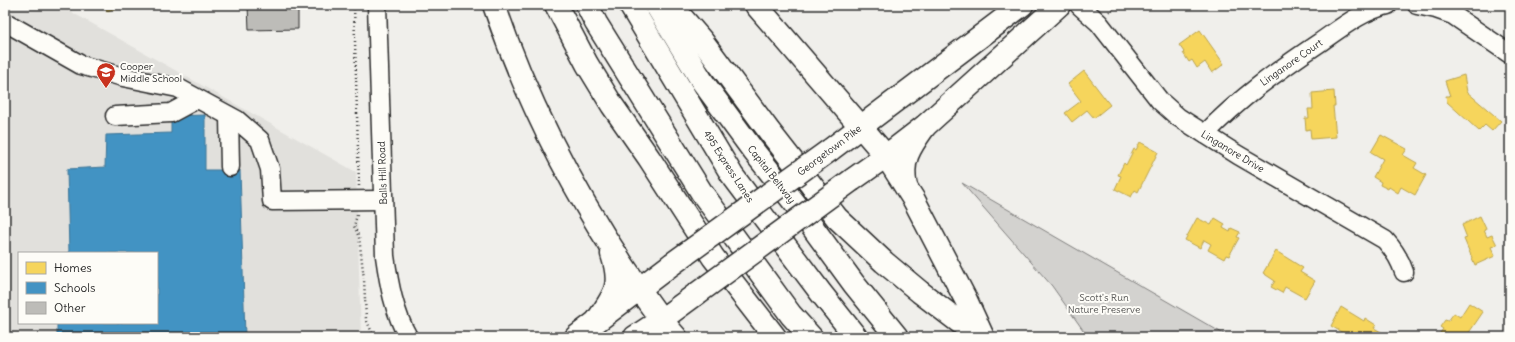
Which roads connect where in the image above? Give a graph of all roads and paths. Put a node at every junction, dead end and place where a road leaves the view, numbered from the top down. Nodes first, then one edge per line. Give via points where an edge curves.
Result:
1 (354, 5) edge
2 (376, 5) edge
3 (494, 5) edge
4 (556, 5) edge
5 (587, 5) edge
6 (630, 5) edge
7 (656, 5) edge
8 (671, 5) edge
9 (756, 5) edge
10 (1022, 5) edge
11 (1059, 5) edge
12 (1079, 5) edge
13 (1388, 5) edge
14 (1417, 5) edge
15 (7, 27) edge
16 (1510, 54) edge
17 (197, 99) junction
18 (116, 116) dead end
19 (229, 116) junction
20 (925, 126) junction
21 (861, 127) junction
22 (1205, 134) junction
23 (886, 156) junction
24 (230, 167) dead end
25 (907, 189) junction
26 (358, 200) junction
27 (383, 200) junction
28 (608, 243) junction
29 (1404, 272) dead end
30 (639, 289) junction
31 (598, 319) junction
32 (661, 320) junction
33 (374, 337) edge
34 (408, 337) edge
35 (576, 337) edge
36 (635, 337) edge
37 (676, 337) edge
38 (775, 337) edge
39 (811, 337) edge
40 (856, 337) edge
41 (897, 337) edge
42 (979, 337) edge
43 (983, 337) edge

1 - 26 path
2 - 27 street, Balls Hill Road
3 - 28 main road via 503,32 542,120 573,184
4 - 38 main road via 612,105 713,257
5 - 39 main road via 702,193 791,315
6 - 40 main road, 495 Express Lanes via 732,175
7 - 41 main road, Capital Beltway via 702,81 854,284
8 - 42 main road via 703,42 837,218 884,262
9 - 21 main road
10 - 21 main road, Georgetown Pike
11 - 20 main road
12 - 22 street, Linganore Drive via 1099,23 1160,101 1178,117
13 - 22 street, Linganore Court via 1362,14 1283,67 1226,112
14 - 16 street via 1452,15
15 - 17 street via 81,65 122,77 178,88
17 - 18 street via 171,113
17 - 19 street
19 - 24 street
19 - 26 street via 260,140 270,169 272,201
20 - 23 main road
20 - 25 main road via 905,161
21 - 23 main road
21 - 30 main road, Georgetown Pike, bridge
22 - 29 street, Linganore Drive via 1385,240 1394,250
23 - 25 main road
23 - 32 main road, bridge
25 - 43 main road
26 - 27 street
26 - 33 path via 354,226 359,237 366,319
27 - 34 street, Balls Hill Road via 385,256 390,286
28 - 30 main road
28 - 31 main road via 617,271 617,287
30 - 31 main road, Georgetown Pike
30 - 32 main road
31 - 35 main road, Georgetown Pike
32 - 36 main road
32 - 37 main road

